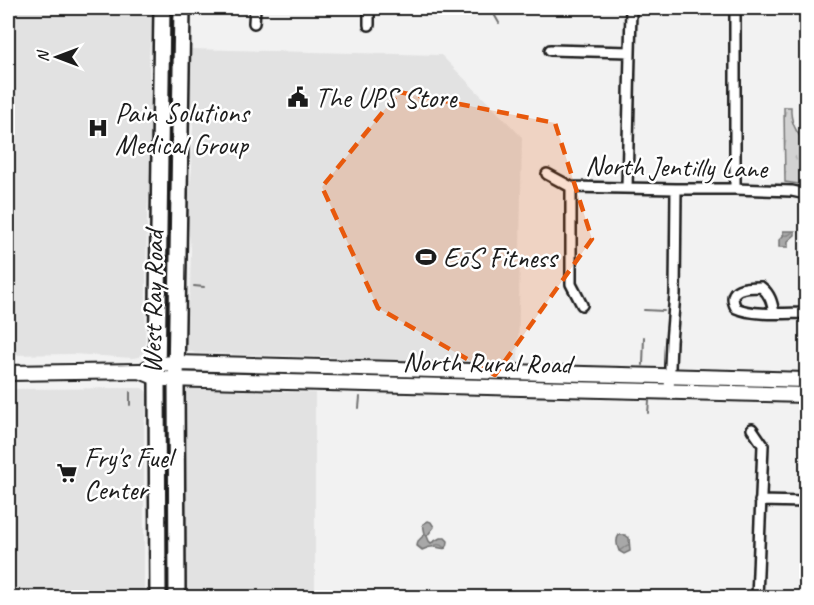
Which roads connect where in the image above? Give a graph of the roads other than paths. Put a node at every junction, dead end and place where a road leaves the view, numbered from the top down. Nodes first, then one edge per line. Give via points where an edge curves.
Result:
1 (162, 8) edge
2 (182, 8) edge
3 (255, 8) edge
4 (369, 8) edge
5 (631, 8) edge
6 (735, 8) edge
7 (255, 23) dead end
8 (369, 25) dead end
9 (550, 50) dead end
10 (630, 52) junction
11 (162, 110) junction
12 (181, 111) junction
13 (547, 174) dead end
14 (571, 187) junction
15 (627, 188) junction
16 (676, 189) junction
17 (735, 189) junction
18 (807, 194) edge
19 (582, 305) dead end
20 (774, 312) dead end
21 (807, 313) edge
22 (167, 371) junction
23 (8, 373) edge
24 (670, 376) junction
25 (807, 380) edge
26 (669, 392) junction
27 (807, 395) edge
28 (752, 429) dead end
29 (760, 501) junction
30 (807, 502) edge
31 (158, 597) edge
32 (177, 597) edge
33 (757, 597) edge

1 - 11 main road, West Ray Road
2 - 12 main road, West Ray Road
3 - 7 street
4 - 8 street
5 - 10 street
6 - 17 street
9 - 10 street
10 - 15 street
11 - 12 main road
11 - 22 main road, West Ray Road
12 - 22 main road, West Ray Road
13 - 14 street, North Jentilly Lane
14 - 15 street, North Jentilly Lane
14 - 19 street via 571,284
15 - 16 street, North Jentilly Lane
16 - 17 street, North Jentilly Lane
16 - 24 street
17 - 18 street, North Jentilly Lane
20 - 21 street
22 - 23 main road
22 - 24 main road, North Rural Road
22 - 26 main road, North Rural Road
22 - 31 main road, West Ray Road
22 - 32 main road, West Ray Road
24 - 25 main road, North Rural Road
24 - 26 street
26 - 27 main road, North Rural Road
28 - 29 street via 763,445
29 - 30 street
29 - 33 street

